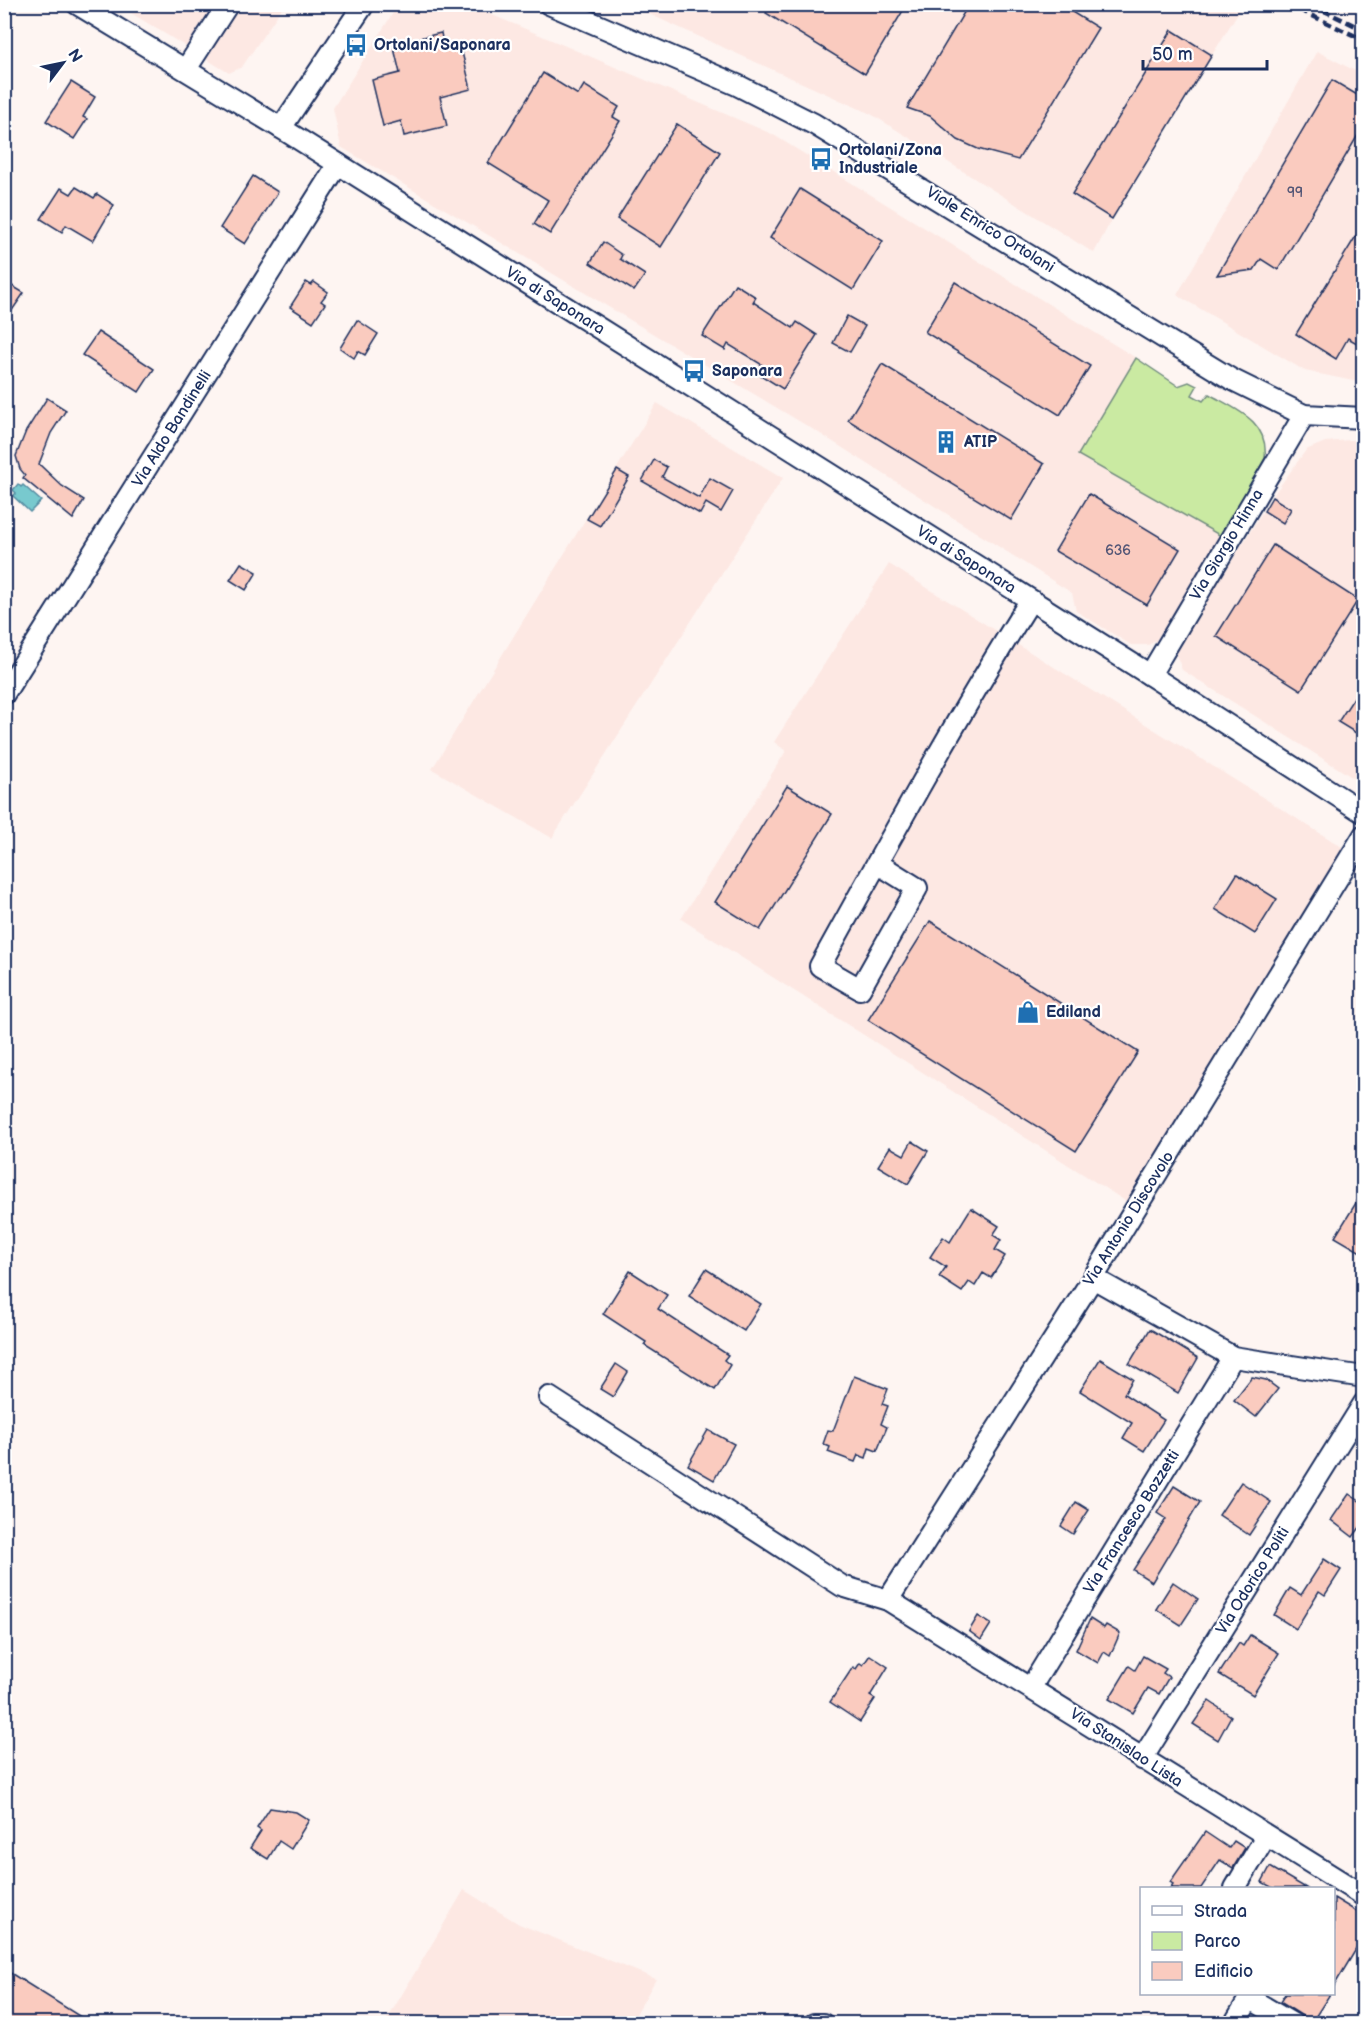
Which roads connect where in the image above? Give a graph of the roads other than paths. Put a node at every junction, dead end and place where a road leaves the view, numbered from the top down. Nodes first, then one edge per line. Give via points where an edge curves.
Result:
1 (77, 4) edge
2 (228, 4) edge
3 (364, 4) edge
4 (549, 4) edge
5 (186, 69) junction
6 (281, 128) junction
7 (338, 164) junction
8 (1304, 415) junction
9 (1364, 418) edge
10 (1030, 601) junction
11 (1150, 675) junction
12 (4, 694) edge
13 (1364, 813) edge
14 (1364, 835) edge
15 (877, 863) junction
16 (1092, 1278) junction
17 (1233, 1358) junction
18 (1364, 1377) edge
19 (549, 1397) dead end
20 (1364, 1402) edge
21 (888, 1600) junction
22 (1031, 1687) junction
23 (1142, 1759) junction
24 (1266, 1836) junction
25 (1321, 1881) edge
26 (1236, 1887) edge
27 (1364, 1896) edge
28 (1251, 1996) edge
29 (814, 2024) edge
30 (823, 2024) edge
31 (1234, 2024) edge
32 (1293, 2024) edge

1 - 5 street, Via di Saponara
2 - 5 street
3 - 6 street
4 - 8 street, Viale Enrico Ortolani via 737,85 814,124 1232,379
5 - 6 street, Via di Saponara
6 - 7 street, Via di Saponara
7 - 10 street, Via di Saponara
7 - 12 street, Via Aldo Bandinelli
8 - 9 street, Viale Enrico Ortolani
8 - 11 street, Via Giorgio Hinna
10 - 11 street, Via di Saponara
10 - 15 street, Via di Saponara
11 - 13 street, Via di Saponara
14 - 16 street, Via Antonio Discovolo
15 - 15 street, Via di Saponara via 820,966 860,989 917,888
16 - 17 street
16 - 21 street, Via Antonio Discovolo
17 - 18 street
17 - 22 street, Via Francesco Bozzetti
19 - 21 street, Via Stanislao Lista via 842,1586
20 - 23 street, Via Odorico Politi
21 - 22 street, Via Stanislao Lista
22 - 23 street, Via Stanislao Lista
23 - 24 street, Via Stanislao Lista
24 - 25 street, Via Stanislao Lista
24 - 26 street
25 - 27 street, Via Stanislao Lista
28 - 31 street
28 - 32 street
29 - 30 street

